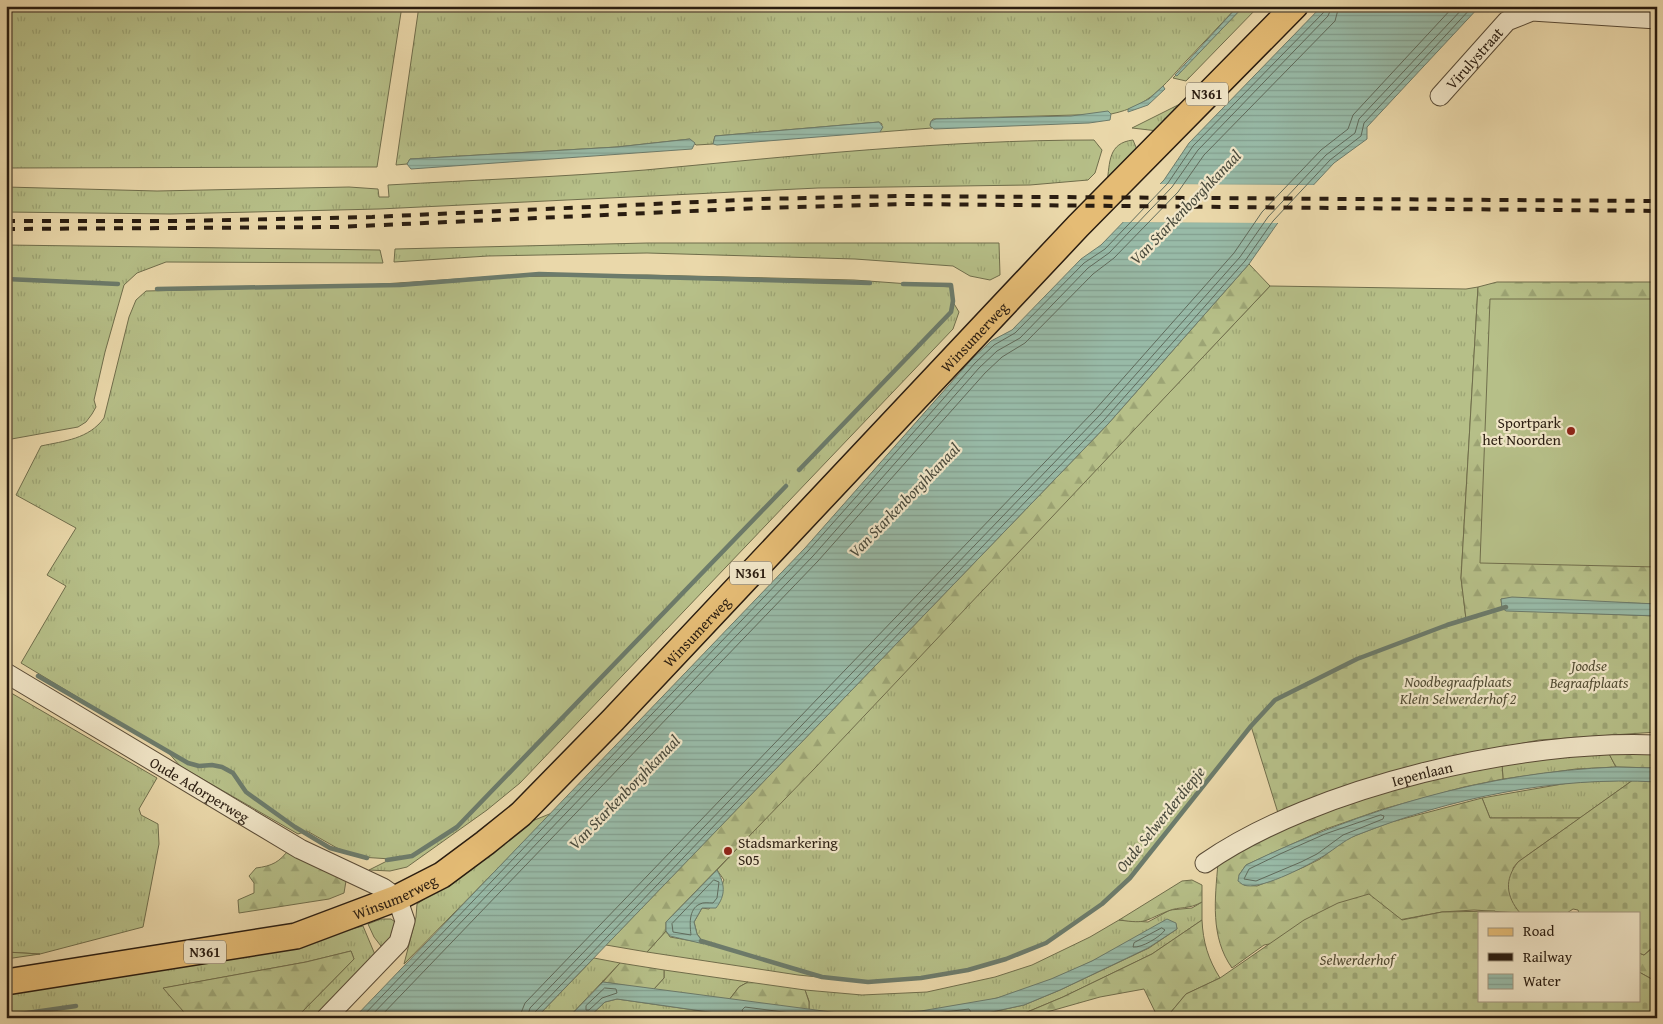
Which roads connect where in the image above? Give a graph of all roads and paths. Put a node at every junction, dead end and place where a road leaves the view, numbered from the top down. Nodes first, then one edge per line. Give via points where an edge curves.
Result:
1 (1295, 6) edge
2 (1657, 18) edge
3 (1440, 96) dead end
4 (6, 674) edge
5 (1657, 745) edge
6 (1206, 863) dead end
7 (397, 898) junction
8 (6, 982) edge
9 (326, 1018) edge

1 - 7 main road, Winsumerweg / N361 via 1078,226 521,814 442,875
2 - 3 street, Virulystraat via 1532,12 1506,21
4 - 7 street, Oude Adorperweg via 300,849 383,888
5 - 6 street, Iepenlaan via 1539,750 1407,778 1295,815 1233,844
7 - 8 main road, Winsumerweg / N361 via 296,936
7 - 9 street via 405,920 399,942

